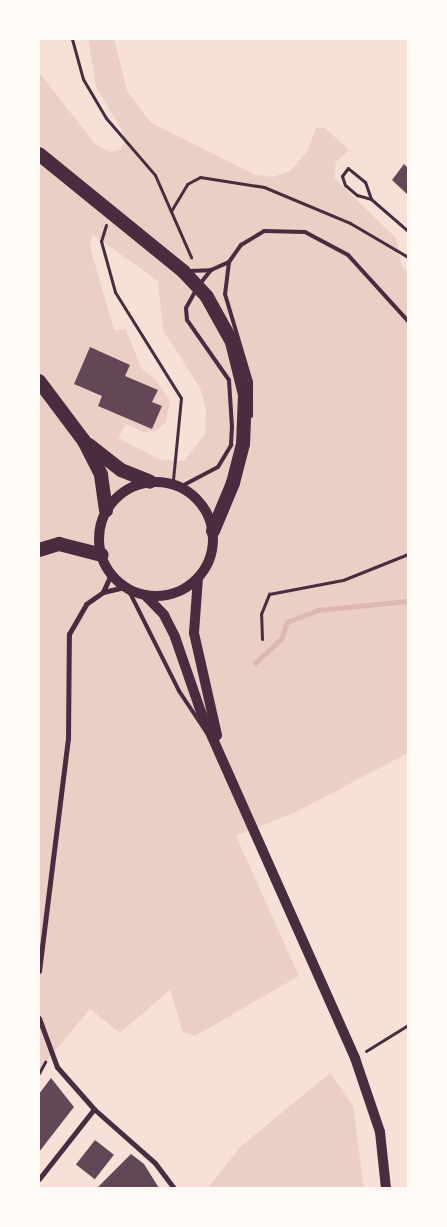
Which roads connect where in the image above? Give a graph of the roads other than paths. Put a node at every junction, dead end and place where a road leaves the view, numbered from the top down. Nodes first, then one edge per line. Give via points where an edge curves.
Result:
1 (39, 154) edge
2 (229, 262) junction
3 (211, 270) junction
4 (190, 271) junction
5 (198, 286) junction
6 (408, 321) edge
7 (39, 381) edge
8 (84, 441) junction
9 (243, 444) junction
10 (150, 482) junction
11 (176, 486) junction
12 (106, 512) junction
13 (213, 531) junction
14 (39, 550) edge
15 (102, 555) junction
16 (111, 574) junction
17 (198, 578) junction
18 (126, 588) junction
19 (102, 592) junction
20 (145, 595) junction
21 (218, 746) junction
22 (39, 971) edge
23 (39, 1018) edge
24 (94, 1109) junction
25 (39, 1179) edge
26 (174, 1188) edge
27 (386, 1188) edge

1 - 4 highway via 110,213
2 - 3 lane
2 - 6 lane via 241,245 264,231 305,232 348,255
2 - 9 lane via 227,301 252,382 250,418
3 - 4 lane
3 - 5 lane
4 - 5 highway
5 - 9 highway via 222,320 238,361 245,395
5 - 11 lane via 186,308 187,320 229,380 231,445 218,467
7 - 8 highway
8 - 10 highway via 121,470
8 - 12 highway via 101,475
9 - 13 highway via 233,483
10 - 11 main road
10 - 12 main road via 124,492
11 - 13 main road via 200,502
12 - 15 main road via 100,533
13 - 17 main road via 211,556
14 - 15 highway via 64,544
15 - 16 main road
16 - 18 main road
16 - 19 street
17 - 20 main road via 174,594
17 - 21 main road via 194,633
18 - 19 street
18 - 20 main road
18 - 21 lane via 197,723
19 - 22 street via 78,612 69,634 68,739
20 - 21 main road via 164,615 175,637 201,712
21 - 27 main road via 355,1058 380,1132
23 - 24 street via 57,1067
24 - 25 street
24 - 26 street via 155,1163

